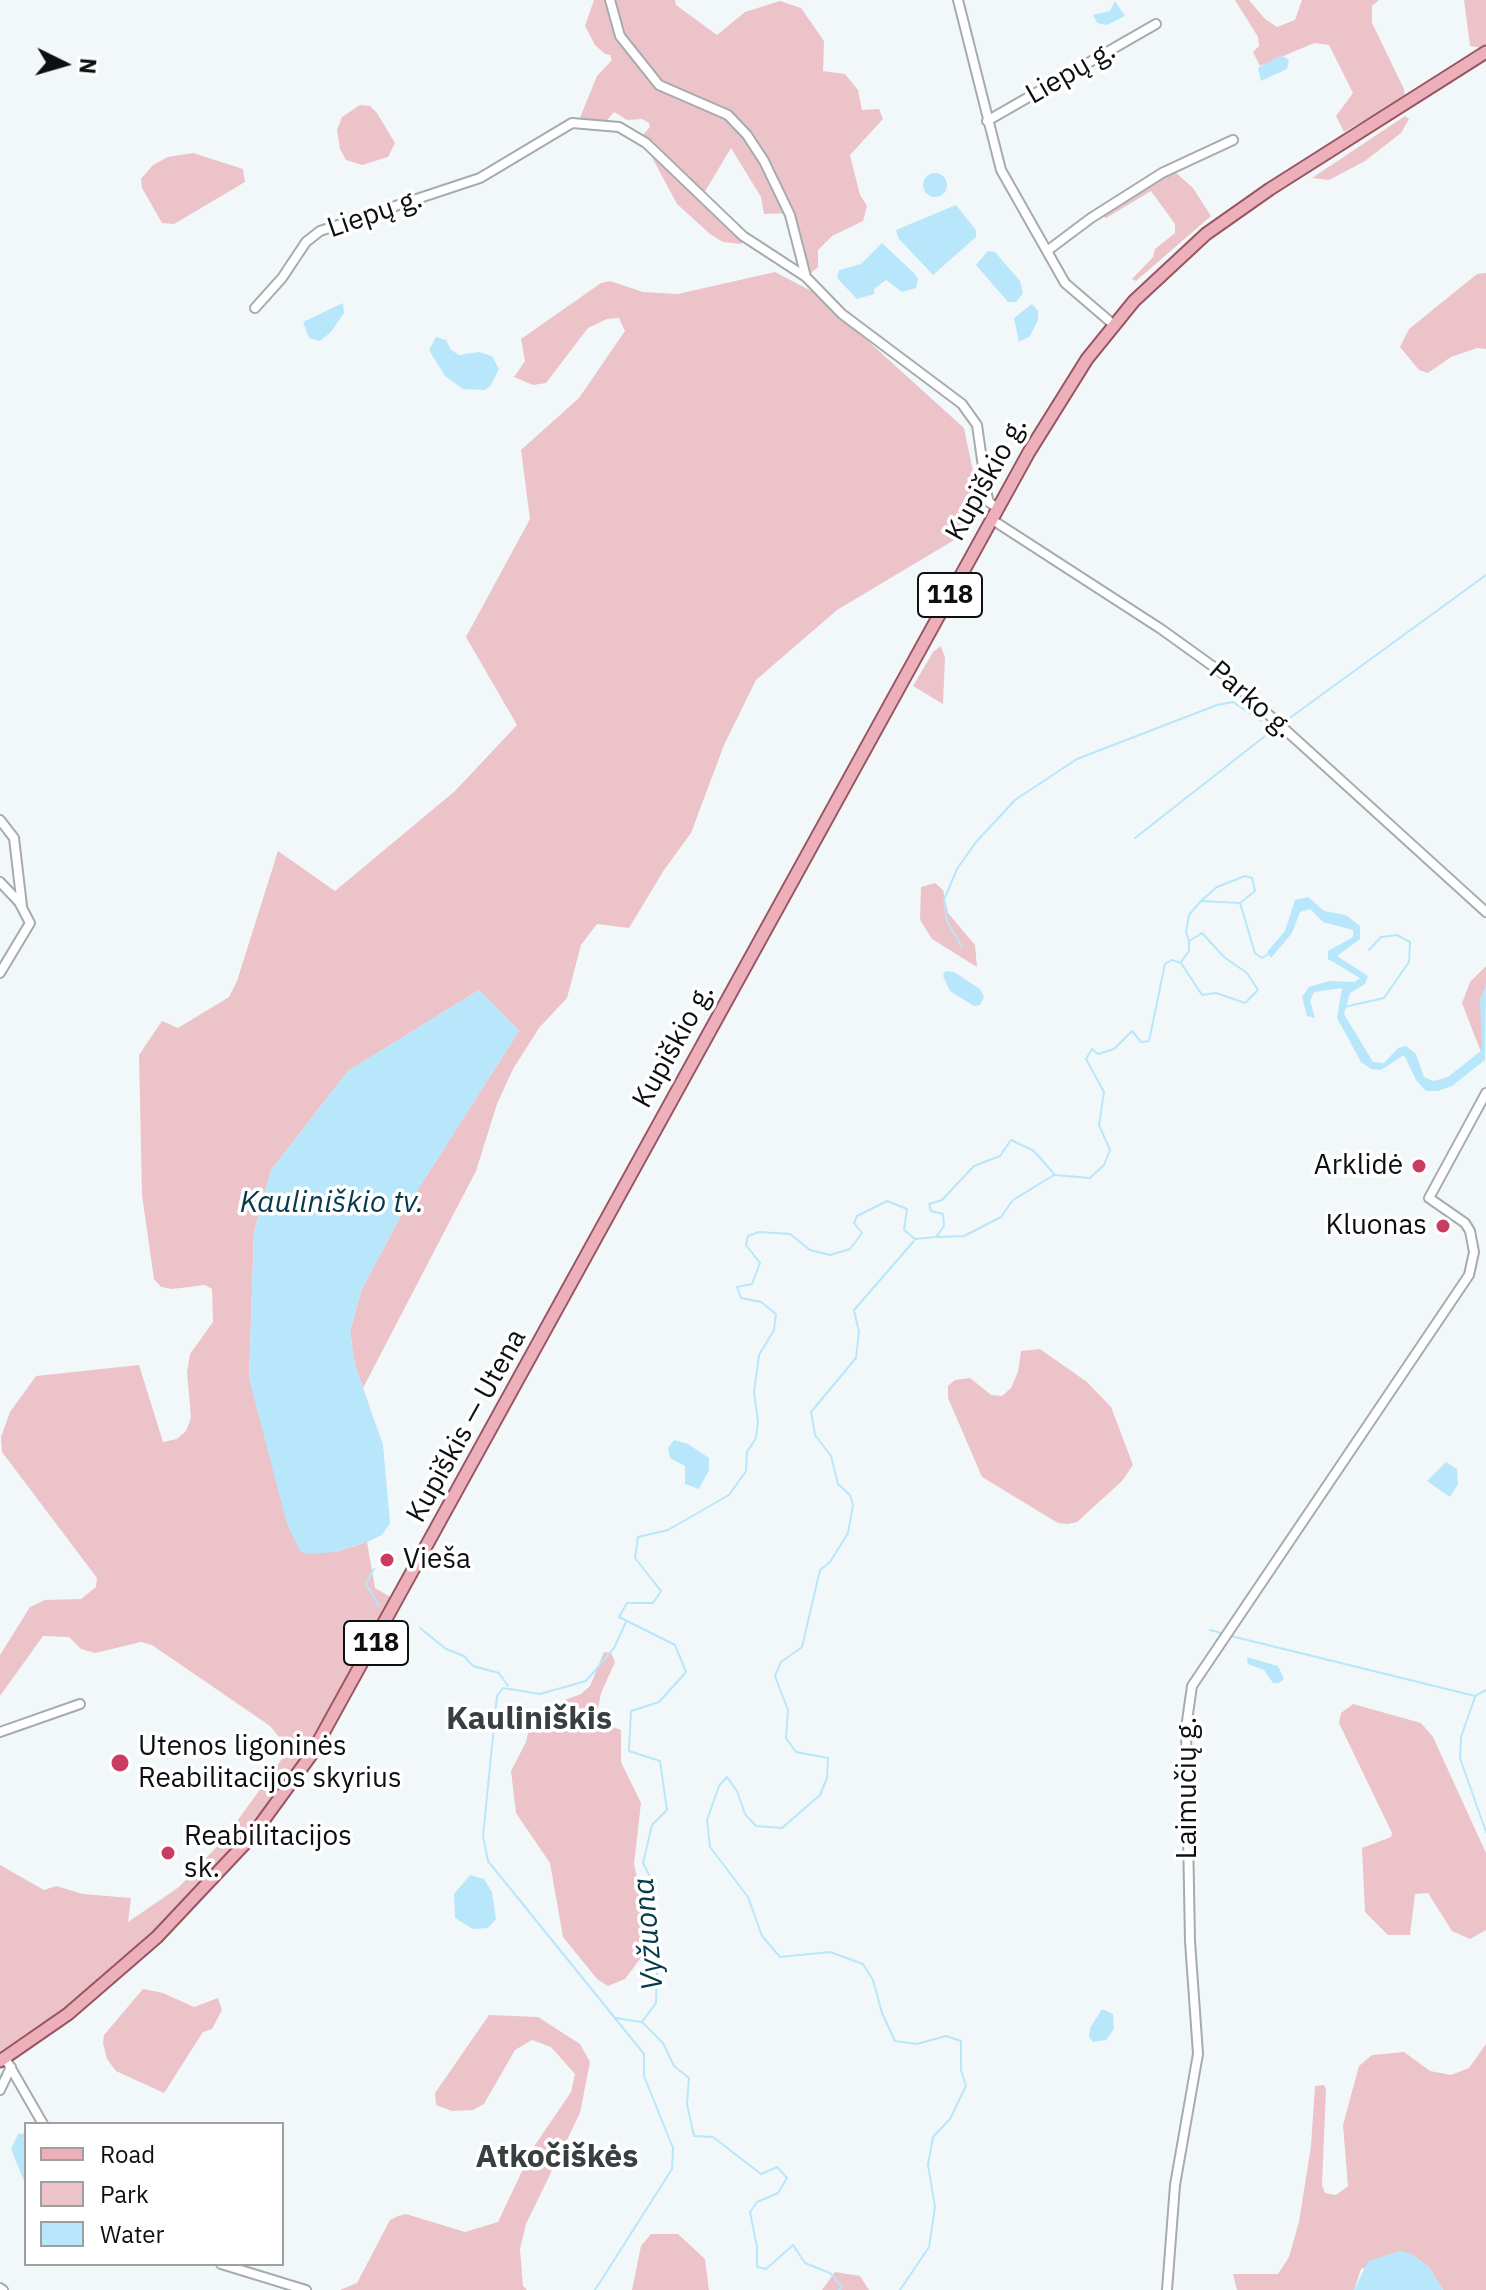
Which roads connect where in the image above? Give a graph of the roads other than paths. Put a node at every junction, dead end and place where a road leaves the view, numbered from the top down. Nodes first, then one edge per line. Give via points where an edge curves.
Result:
1 (610, 0) edge
2 (958, 0) edge
3 (1156, 24) dead end
4 (1486, 52) edge
5 (987, 121) junction
6 (1233, 140) dead end
7 (1047, 251) junction
8 (806, 277) junction
9 (255, 308) dead end
10 (1114, 325) junction
11 (994, 514) junction
12 (0, 820) edge
13 (0, 882) edge
14 (22, 907) junction
15 (1486, 912) edge
16 (0, 973) edge
17 (1486, 1093) edge
18 (574, 1280) joint
19 (80, 1704) dead end
20 (0, 1732) edge
21 (5, 2062) edge
22 (0, 2090) edge
23 (42, 2122) edge
24 (228, 2266) edge
25 (306, 2290) edge
26 (1167, 2290) edge

1 - 8 street via 620,36 659,85 728,115 747,135 790,215
2 - 5 street
3 - 5 street, Liepų g.
4 - 10 main road, Kupiškio g. / 118 via 1231,215 1174,262
5 - 7 street via 1001,170
6 - 7 street via 1162,173
7 - 10 street via 1065,283
8 - 9 street, Liepų g. via 743,236 646,143 619,127 572,123 480,178 320,231
8 - 11 street, Liepų g. via 842,314 972,416
10 - 11 main road, Kupiškio g. / 118 via 1070,383
11 - 15 street, Parko g. via 1225,675
11 - 18 main road, Kupiškio g. / 118
12 - 14 street via 14,838
13 - 14 street
14 - 16 street via 30,923
17 - 26 street, Laimučių g. via 1429,1198 1470,1231 1474,1252 1469,1275 1200,1671 1187,1704 1198,2054 1175,2185
18 - 21 main road, Kupiškis — Utena / 118 via 358,1675 281,1799 219,1875 157,1937
19 - 20 street
21 - 22 street
21 - 23 street
24 - 25 street

